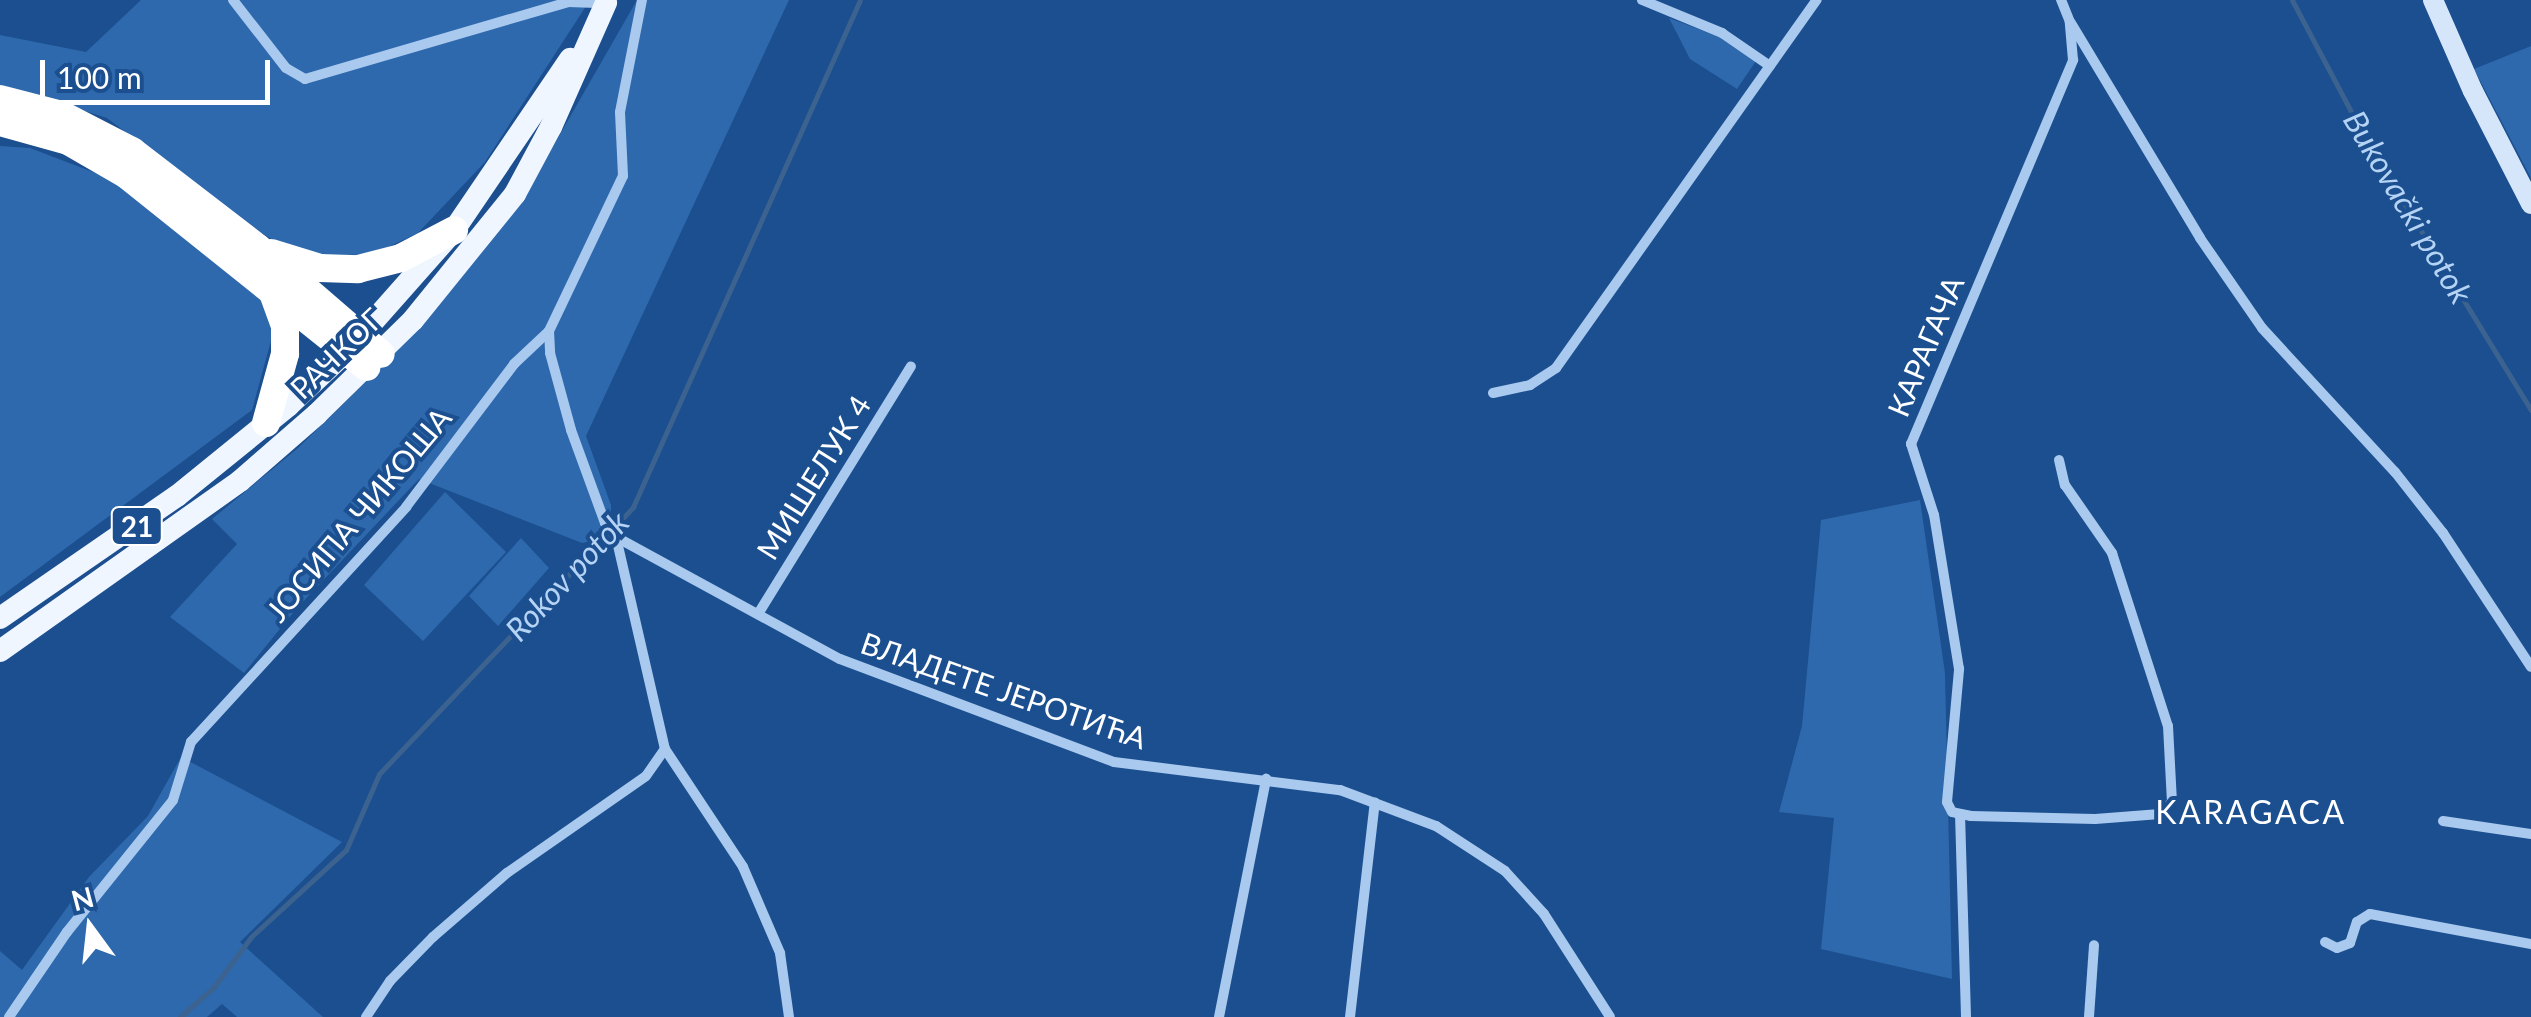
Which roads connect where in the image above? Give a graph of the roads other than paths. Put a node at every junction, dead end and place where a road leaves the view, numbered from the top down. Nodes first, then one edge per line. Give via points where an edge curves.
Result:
1 (233, 0) edge
2 (642, 0) edge
3 (1642, 0) edge
4 (1817, 0) edge
5 (2061, 0) edge
6 (2433, 0) edge
7 (607, 2) edge
8 (2070, 22) junction
9 (1770, 66) junction
10 (0, 99) edge
11 (0, 122) edge
12 (2531, 204) edge
13 (454, 230) junction
14 (258, 248) junction
15 (272, 290) junction
16 (549, 331) junction
17 (364, 352) junction
18 (912, 366) dead end
19 (1493, 393) dead end
20 (266, 423) junction
21 (2059, 460) dead end
22 (616, 537) junction
23 (758, 614) junction
24 (0, 618) edge
25 (0, 652) edge
26 (2531, 667) edge
27 (665, 749) junction
28 (1266, 778) junction
29 (1375, 802) junction
30 (1960, 814) junction
31 (2443, 821) dead end
32 (2531, 834) edge
33 (2325, 942) dead end
34 (2531, 944) edge
35 (2094, 945) dead end
36 (10, 1017) edge
37 (366, 1017) edge
38 (789, 1017) edge
39 (1218, 1017) edge
40 (1350, 1017) edge
41 (1610, 1017) edge
42 (1966, 1017) edge
43 (2089, 1017) edge

1 - 7 street via 286,68 304,79 568,2
2 - 16 street, ЈОСИПА ЧИКОША via 620,112 623,176
3 - 9 street via 1722,33
4 - 9 street
5 - 8 street
6 - 12 street
7 - 13 main road, РАЧКОГ / 21
7 - 17 main road, РАЧКОГ / 21 via 516,194 436,294
8 - 26 street via 2262,328 2407,487
8 - 30 street, КАРАГАЧА via 2073,60 1911,444 1948,584 1959,669 1947,802
9 - 19 street via 1556,368 1530,384
10 - 14 highway via 62,115 116,141
11 - 15 highway via 53,136 113,166
13 - 14 highway via 401,258 358,269 320,268
13 - 17 main road, РАЧКОГ / 21
14 - 17 highway
15 - 17 highway
15 - 20 highway via 286,342
16 - 22 street via 571,430
16 - 36 street, ЈОСИПА ЧИКОША via 514,364 406,508 191,742 173,800 67,932
17 - 20 main road, РАЧКОГ / 21
17 - 25 main road, РАЧКОГ / 21 via 240,480
18 - 23 street, МИШЕЛУК 4
20 - 24 main road, РАЧКОГ / 21 via 138,526
21 - 30 street via 2065,484 2112,553 2168,726 2172,802 2160,814 2095,819
22 - 23 street, ВЛАДЕТЕ ЈЕРОТИЋА
22 - 27 street
23 - 28 street, ВЛАДЕТЕ ЈЕРОТИЋА via 840,659 1114,762
27 - 37 street via 646,776 507,873 433,938
27 - 38 street via 743,867 780,953
28 - 29 street, ВЛАДЕТЕ ЈЕРОТИЋА
28 - 39 street
29 - 40 street
29 - 41 street, ВЛАДЕТЕ ЈЕРОТИЋА via 1467,843 1505,870 1544,914
30 - 42 street, КАРАГАЧА
31 - 32 street
33 - 34 street via 2337,948 2350,944 2357,922 2370,914
35 - 43 street

